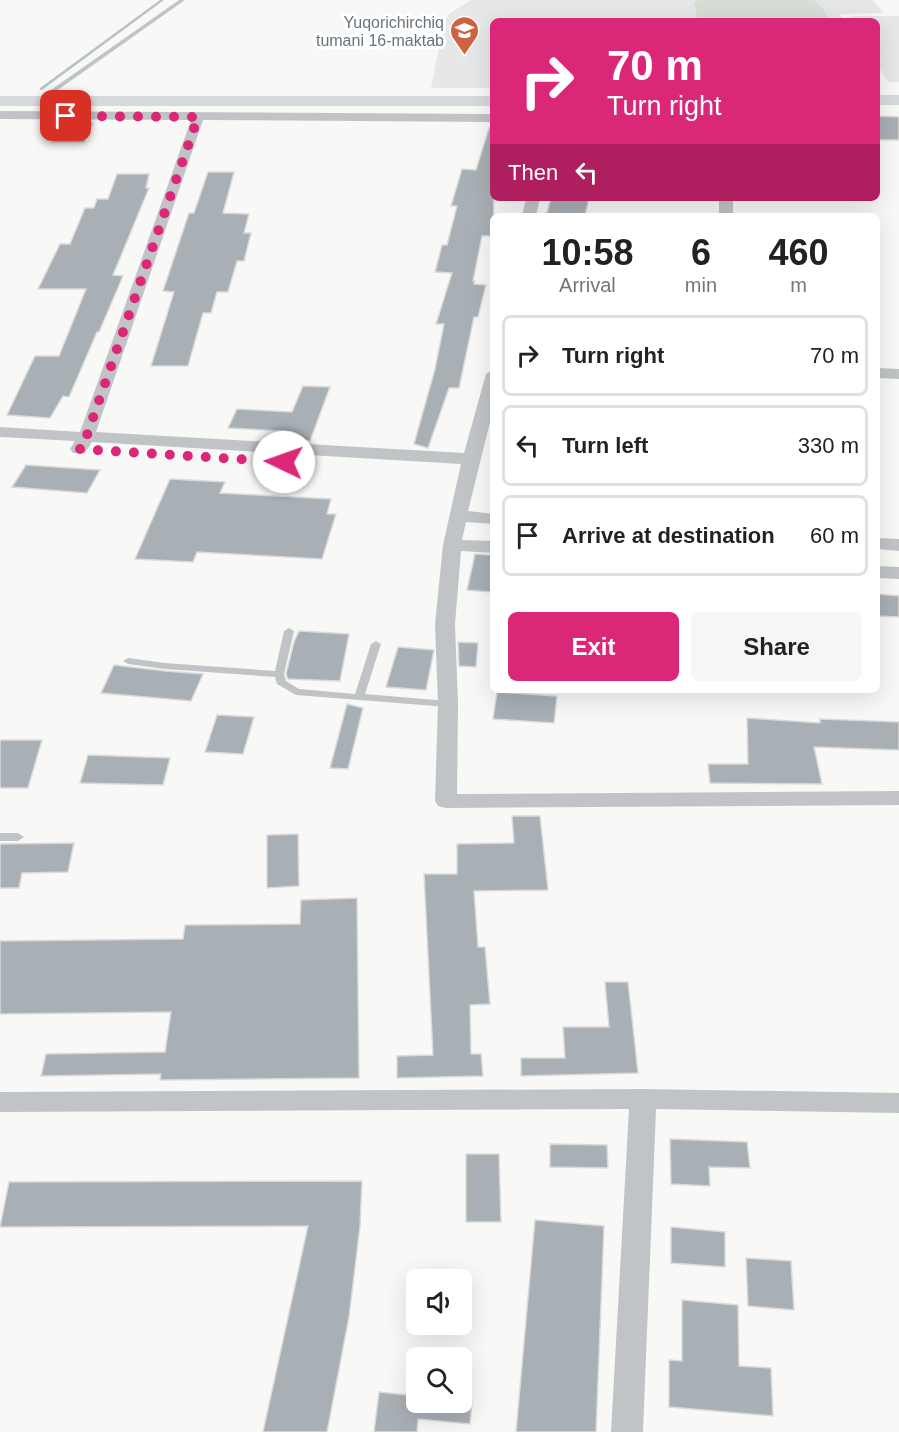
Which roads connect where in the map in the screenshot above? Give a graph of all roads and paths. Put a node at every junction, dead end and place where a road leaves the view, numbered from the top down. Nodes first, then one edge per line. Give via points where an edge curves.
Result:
1 (183, 0) edge
2 (43, 98) junction
3 (880, 98) edge
4 (899, 98) edge
5 (0, 99) edge
6 (490, 99) edge
7 (490, 99) edge
8 (0, 115) edge
9 (198, 117) junction
10 (490, 118) edge
11 (880, 373) edge
12 (899, 374) edge
13 (490, 389) edge
14 (0, 432) edge
15 (83, 443) junction
16 (0, 444) edge
17 (469, 466) junction
18 (458, 516) junction
19 (490, 519) edge
20 (880, 544) edge
21 (452, 545) junction
22 (899, 545) edge
23 (490, 548) edge
24 (880, 572) edge
25 (899, 573) edge
26 (289, 631) dead end
27 (376, 644) dead end
28 (128, 661) dead end
29 (279, 674) junction
30 (359, 697) junction
31 (448, 704) junction
32 (899, 798) edge
33 (0, 837) edge
34 (18, 837) dead end
35 (643, 1099) junction
36 (0, 1102) edge
37 (899, 1103) edge
38 (627, 1432) edge

1 - 2 lane
2 - 5 main road
2 - 6 main road
3 - 4 main road
5 - 7 main road
8 - 9 street
9 - 10 street
9 - 15 street
11 - 12 street
13 - 17 street
14 - 15 street
15 - 16 street
15 - 17 street
17 - 18 street
18 - 19 street
18 - 21 street
20 - 22 street
21 - 23 street
21 - 31 street via 445,624
24 - 25 street
26 - 29 lane
27 - 30 lane
28 - 29 lane
29 - 30 lane via 281,682 296,692
30 - 31 lane
31 - 32 street via 446,801
33 - 34 lane
35 - 36 street
35 - 37 street
35 - 38 street

